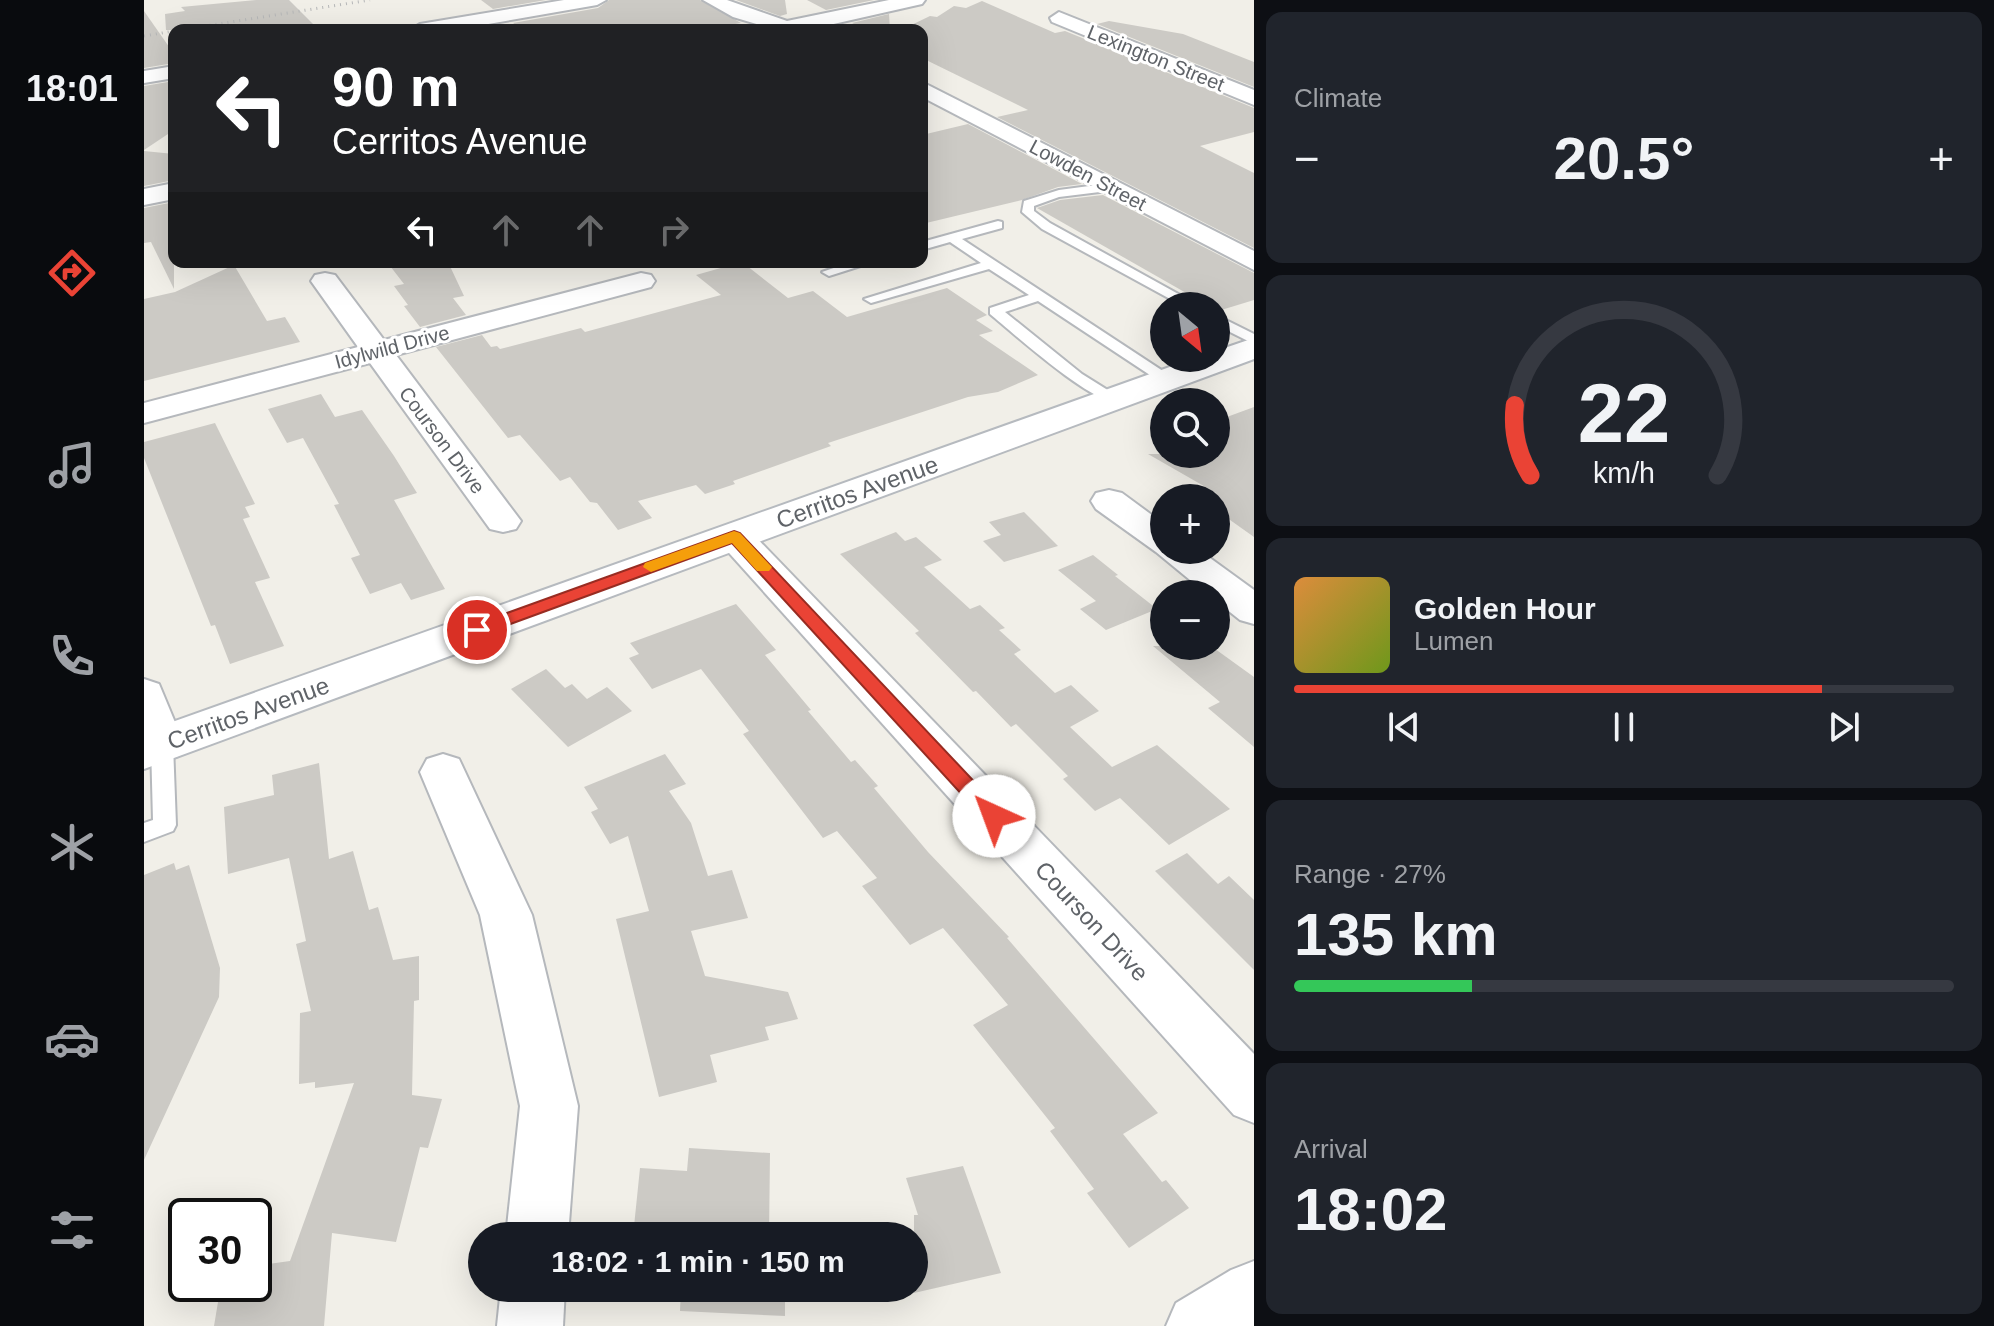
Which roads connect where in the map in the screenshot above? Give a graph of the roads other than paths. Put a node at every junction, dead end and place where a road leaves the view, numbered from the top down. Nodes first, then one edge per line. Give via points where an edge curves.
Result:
1 (597, 0) edge
2 (712, 0) edge
3 (915, 0) edge
4 (1059, 18) dead end
5 (455, 24) edge
6 (778, 24) edge
7 (810, 24) edge
8 (168, 73) edge
9 (144, 77) edge
10 (1254, 98) edge
11 (933, 103) edge
12 (1112, 187) junction
13 (168, 192) edge
14 (144, 197) edge
15 (998, 225) dead end
16 (952, 238) junction
17 (928, 244) edge
18 (1254, 262) edge
19 (991, 264) junction
20 (844, 268) edge
21 (631, 272) edge
22 (829, 272) dead end
23 (325, 281) dead end
24 (1167, 292) edge
25 (1040, 296) junction
26 (871, 299) dead end
27 (1230, 329) edge
28 (1254, 346) edge
29 (376, 351) junction
30 (1167, 380) junction
31 (1114, 399) junction
32 (144, 413) edge
33 (1109, 501) dead end
34 (503, 521) dead end
35 (1150, 532) edge
36 (734, 536) junction
37 (1193, 564) edge
38 (1254, 610) edge
39 (144, 695) edge
40 (153, 748) edge
41 (443, 772) dead end
42 (144, 833) edge
43 (1254, 1095) edge
44 (538, 1222) edge
45 (1254, 1293) edge
46 (532, 1302) edge
47 (530, 1326) edge
48 (1199, 1326) edge

1 - 5 street
2 - 6 street
3 - 7 street
4 - 10 street, Lexington Street
8 - 9 street
11 - 12 street, Lowden Street
12 - 18 street, Lowden Street
12 - 24 lane via 1039,199 1028,204 1028,212
13 - 14 street
15 - 16 lane
16 - 17 lane
16 - 19 lane
19 - 25 lane
19 - 26 lane
20 - 22 lane
21 - 29 street, Idylwild Drive
23 - 29 street, Courson Drive
25 - 30 lane
25 - 31 lane via 995,311 1077,377
27 - 28 lane
28 - 30 main road, Cerritos Avenue
29 - 32 street, Idylwild Drive
29 - 34 street, Courson Drive
30 - 31 main road, Cerritos Avenue
31 - 36 main road, Cerritos Avenue
33 - 35 street
36 - 40 main road, Cerritos Avenue
36 - 43 street, Courson Drive
37 - 38 street
39 - 40 street
40 - 42 lane via 165,825
41 - 44 street via 506,915 549,1106
45 - 48 street
46 - 47 street

